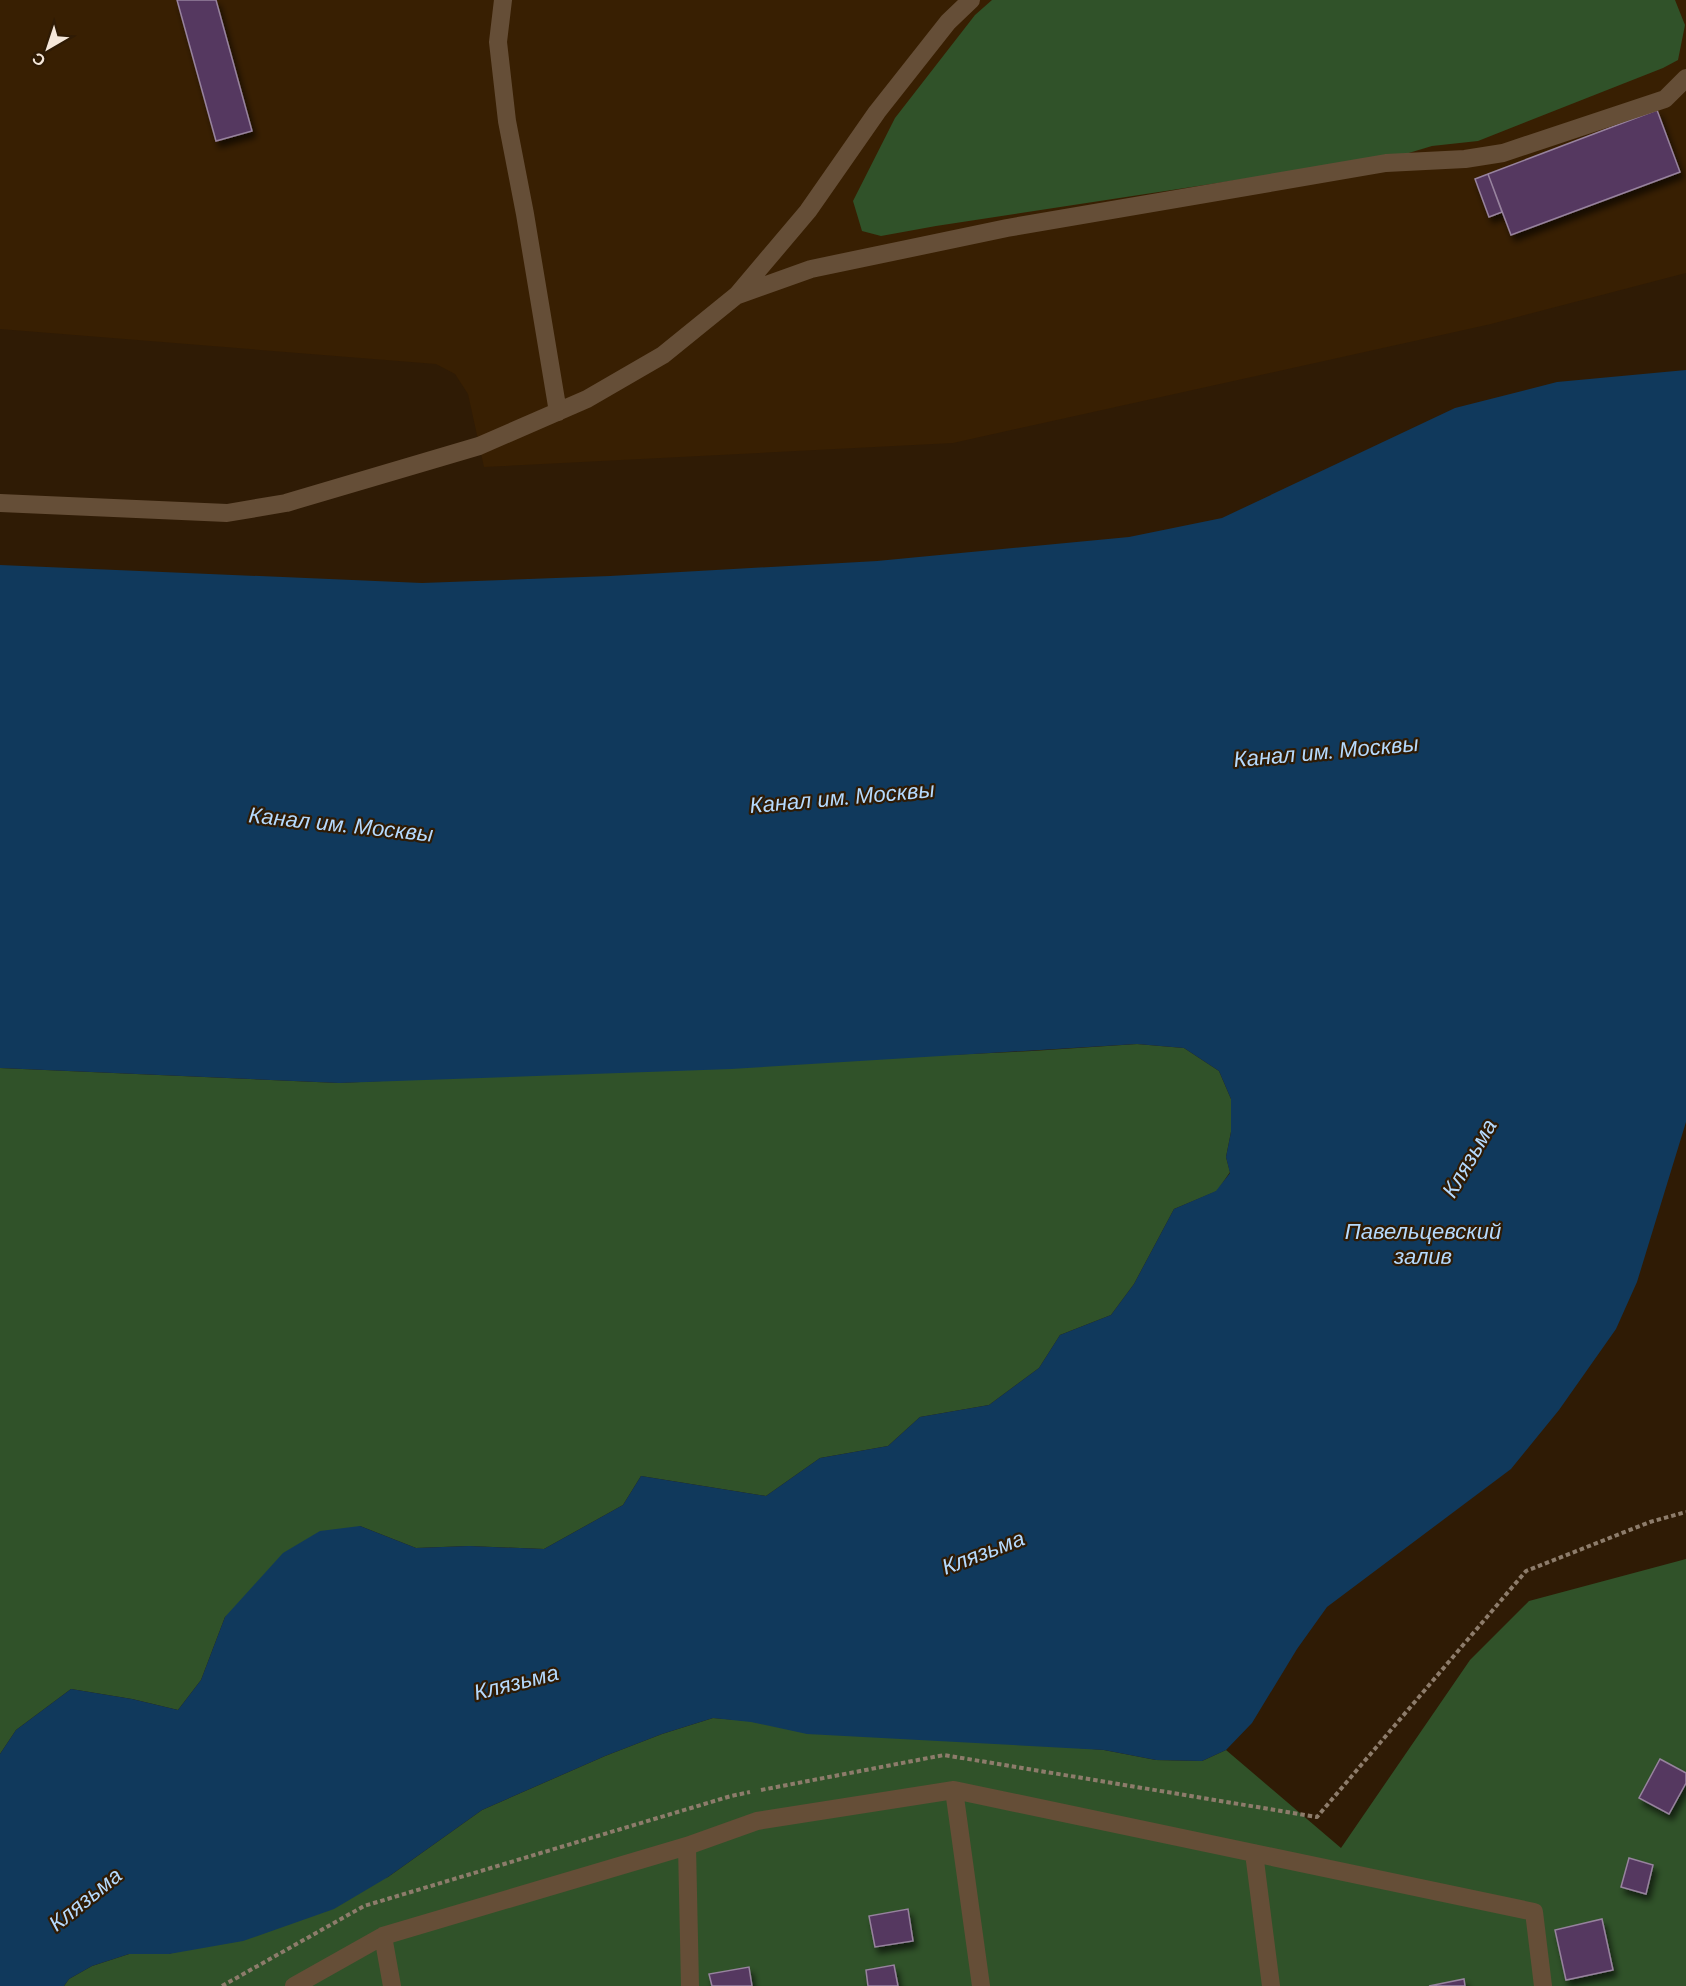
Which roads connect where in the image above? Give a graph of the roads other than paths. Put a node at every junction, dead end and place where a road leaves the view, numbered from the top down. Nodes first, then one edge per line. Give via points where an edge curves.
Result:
1 (503, 0) edge
2 (971, 0) edge
3 (1686, 78) edge
4 (737, 295) junction
5 (558, 412) junction
6 (0, 503) edge
7 (954, 1790) junction
8 (687, 1846) junction
9 (1254, 1853) junction
10 (382, 1936) junction
11 (294, 1986) edge
12 (392, 1986) edge
13 (690, 1986) edge
14 (981, 1986) edge
15 (1272, 1986) edge
16 (1543, 1986) edge

1 - 5 lane via 498,42 507,121
2 - 4 lane via 941,31 877,112 808,211
3 - 4 lane via 1665,99 1503,153 1386,164 1007,228 811,269
4 - 5 lane via 663,355
5 - 6 lane via 479,446 286,503 227,513
7 - 8 lane via 757,1821
7 - 9 lane
7 - 14 lane
8 - 10 lane
8 - 13 lane
9 - 15 lane
9 - 16 lane via 1534,1912
10 - 11 lane
10 - 12 lane

